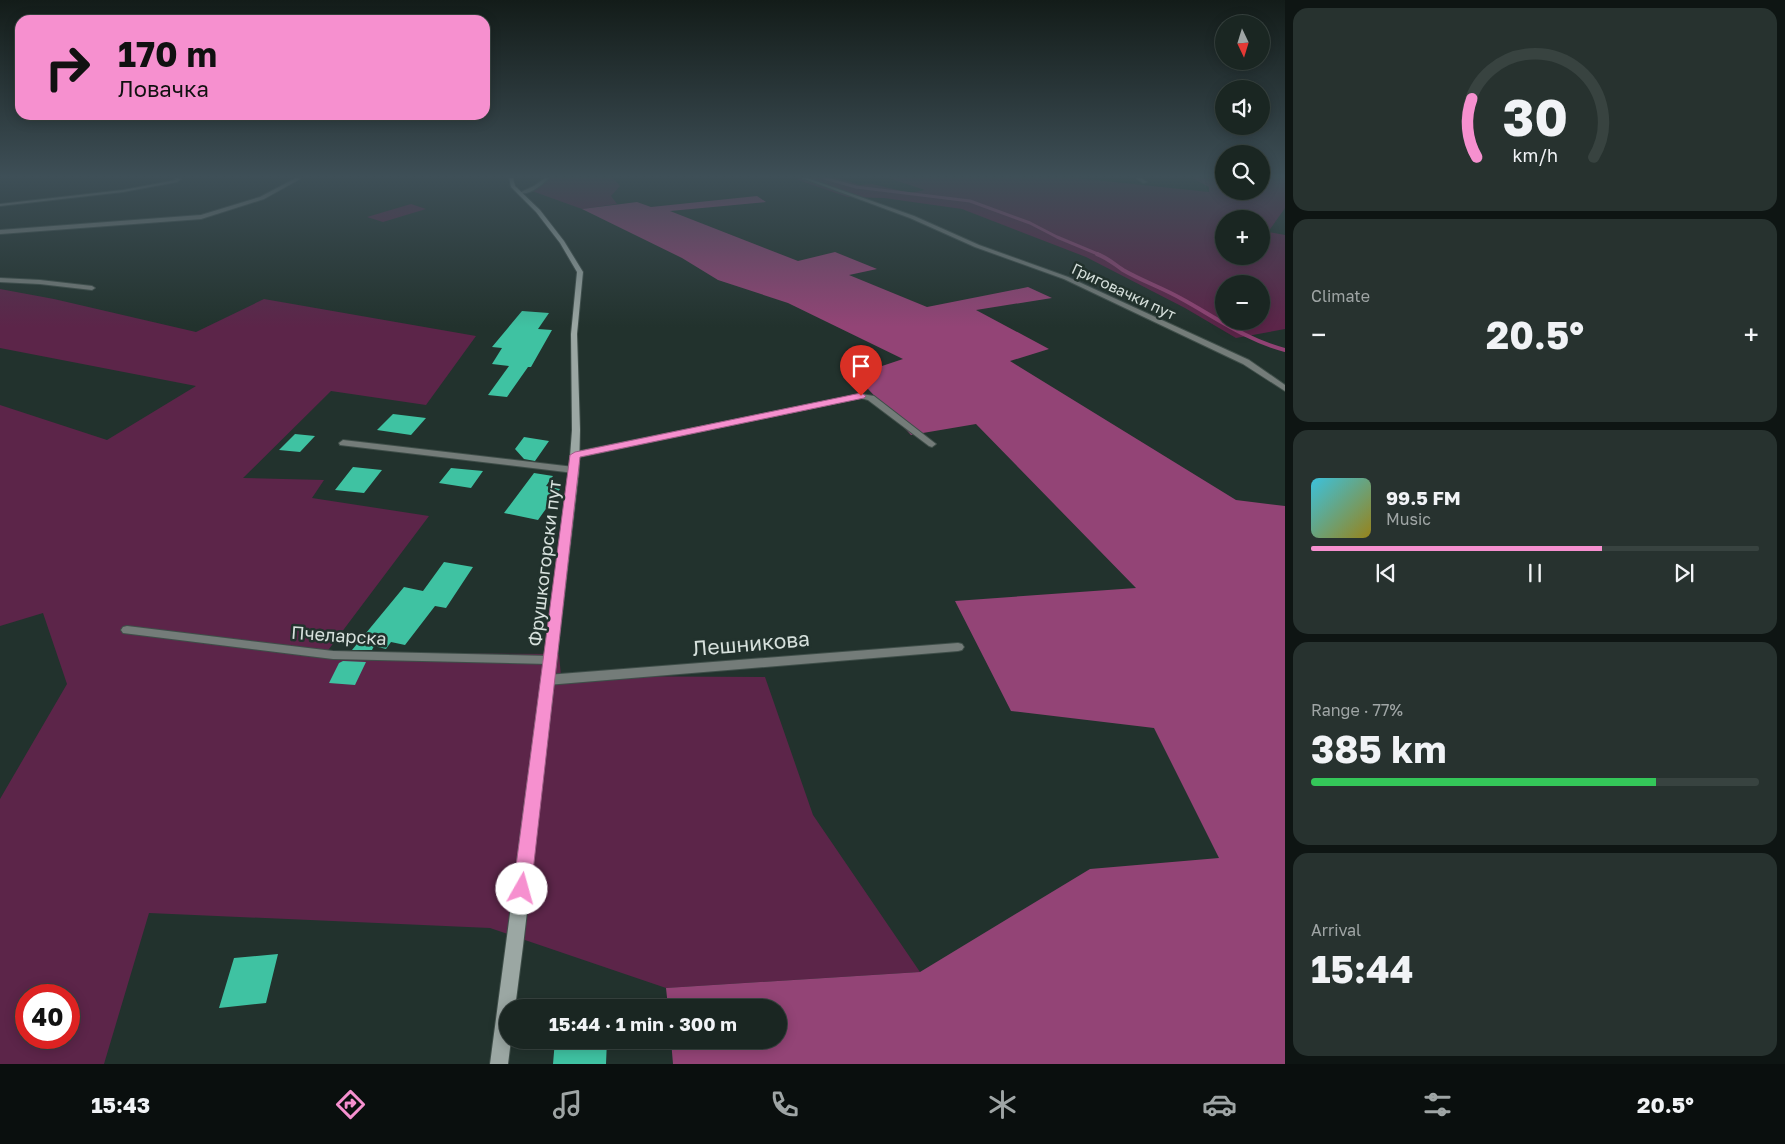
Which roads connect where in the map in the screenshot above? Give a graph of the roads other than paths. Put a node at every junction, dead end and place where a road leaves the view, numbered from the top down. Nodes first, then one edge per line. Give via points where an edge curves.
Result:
1 (55, 228) edge
2 (552, 228) edge
3 (936, 228) edge
4 (0, 232) edge
5 (0, 280) edge
6 (92, 288) dead end
7 (1285, 389) edge
8 (343, 442) dead end
9 (932, 444) dead end
10 (575, 455) junction
11 (574, 470) junction
12 (127, 630) dead end
13 (958, 647) dead end
14 (549, 660) junction
15 (547, 680) junction
16 (499, 1064) edge

1 - 4 street
2 - 10 street, Фрушкогорски пут via 580,272 573,343
3 - 7 street, Григовачки пут via 1066,278 1224,351
5 - 6 street
8 - 11 street
9 - 10 street via 871,398 861,396
10 - 11 street, Фрушкогорски пут
11 - 14 street, Фрушкогорски пут
12 - 14 street, Пчеларска via 333,655
13 - 15 street, Лешникова
14 - 15 street, Фрушкогорски пут
15 - 16 street, Фрушкогорски пут

